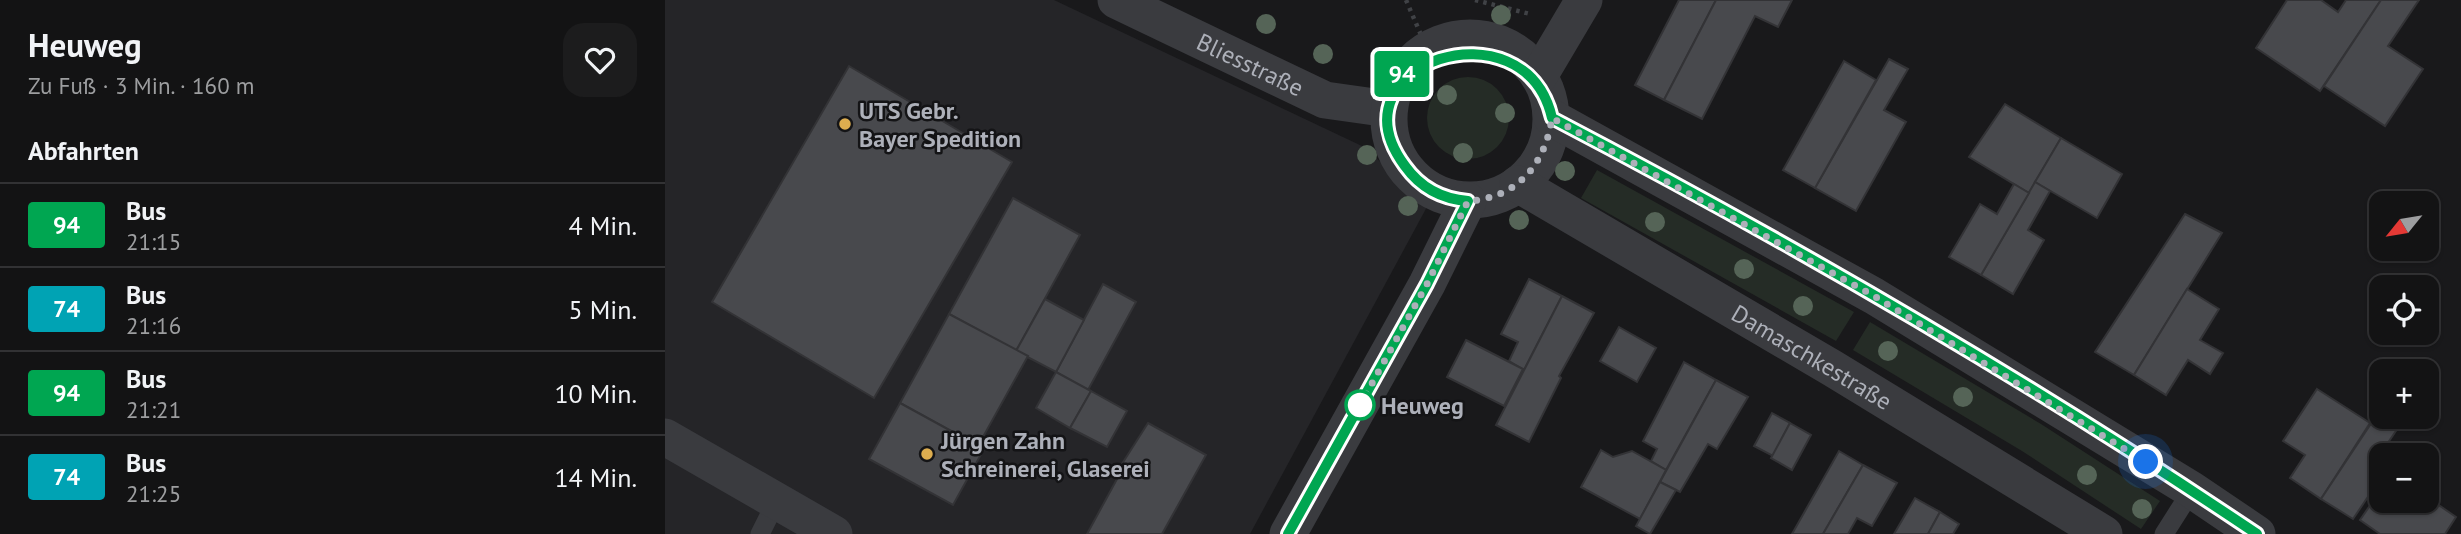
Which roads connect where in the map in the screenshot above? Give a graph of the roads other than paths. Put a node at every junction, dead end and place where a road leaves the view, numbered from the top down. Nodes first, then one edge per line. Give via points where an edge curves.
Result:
1 (1116, 0) edge
2 (1584, 0) edge
3 (1539, 76) junction
4 (1389, 109) junction
5 (1552, 118) junction
6 (1518, 184) junction
7 (1468, 201) junction
8 (665, 437) edge
9 (2192, 490) junction
10 (776, 502) junction
11 (760, 534) edge
12 (834, 534) edge
13 (1288, 534) edge
14 (2104, 534) edge
15 (2164, 534) edge
16 (2257, 534) edge

1 - 4 street, Bliesstraße via 1325,100
2 - 3 street
3 - 4 street via 1504,44 1457,38 1427,49 1403,72
3 - 5 street
4 - 7 street via 1389,134 1413,177 1451,199
5 - 6 street via 1548,143 1537,166
5 - 9 street via 1874,296
6 - 7 street via 1499,195
6 - 14 street, Damaschkestraße
7 - 13 street
8 - 10 street
9 - 15 lane
9 - 16 street
10 - 11 lane
10 - 12 street

